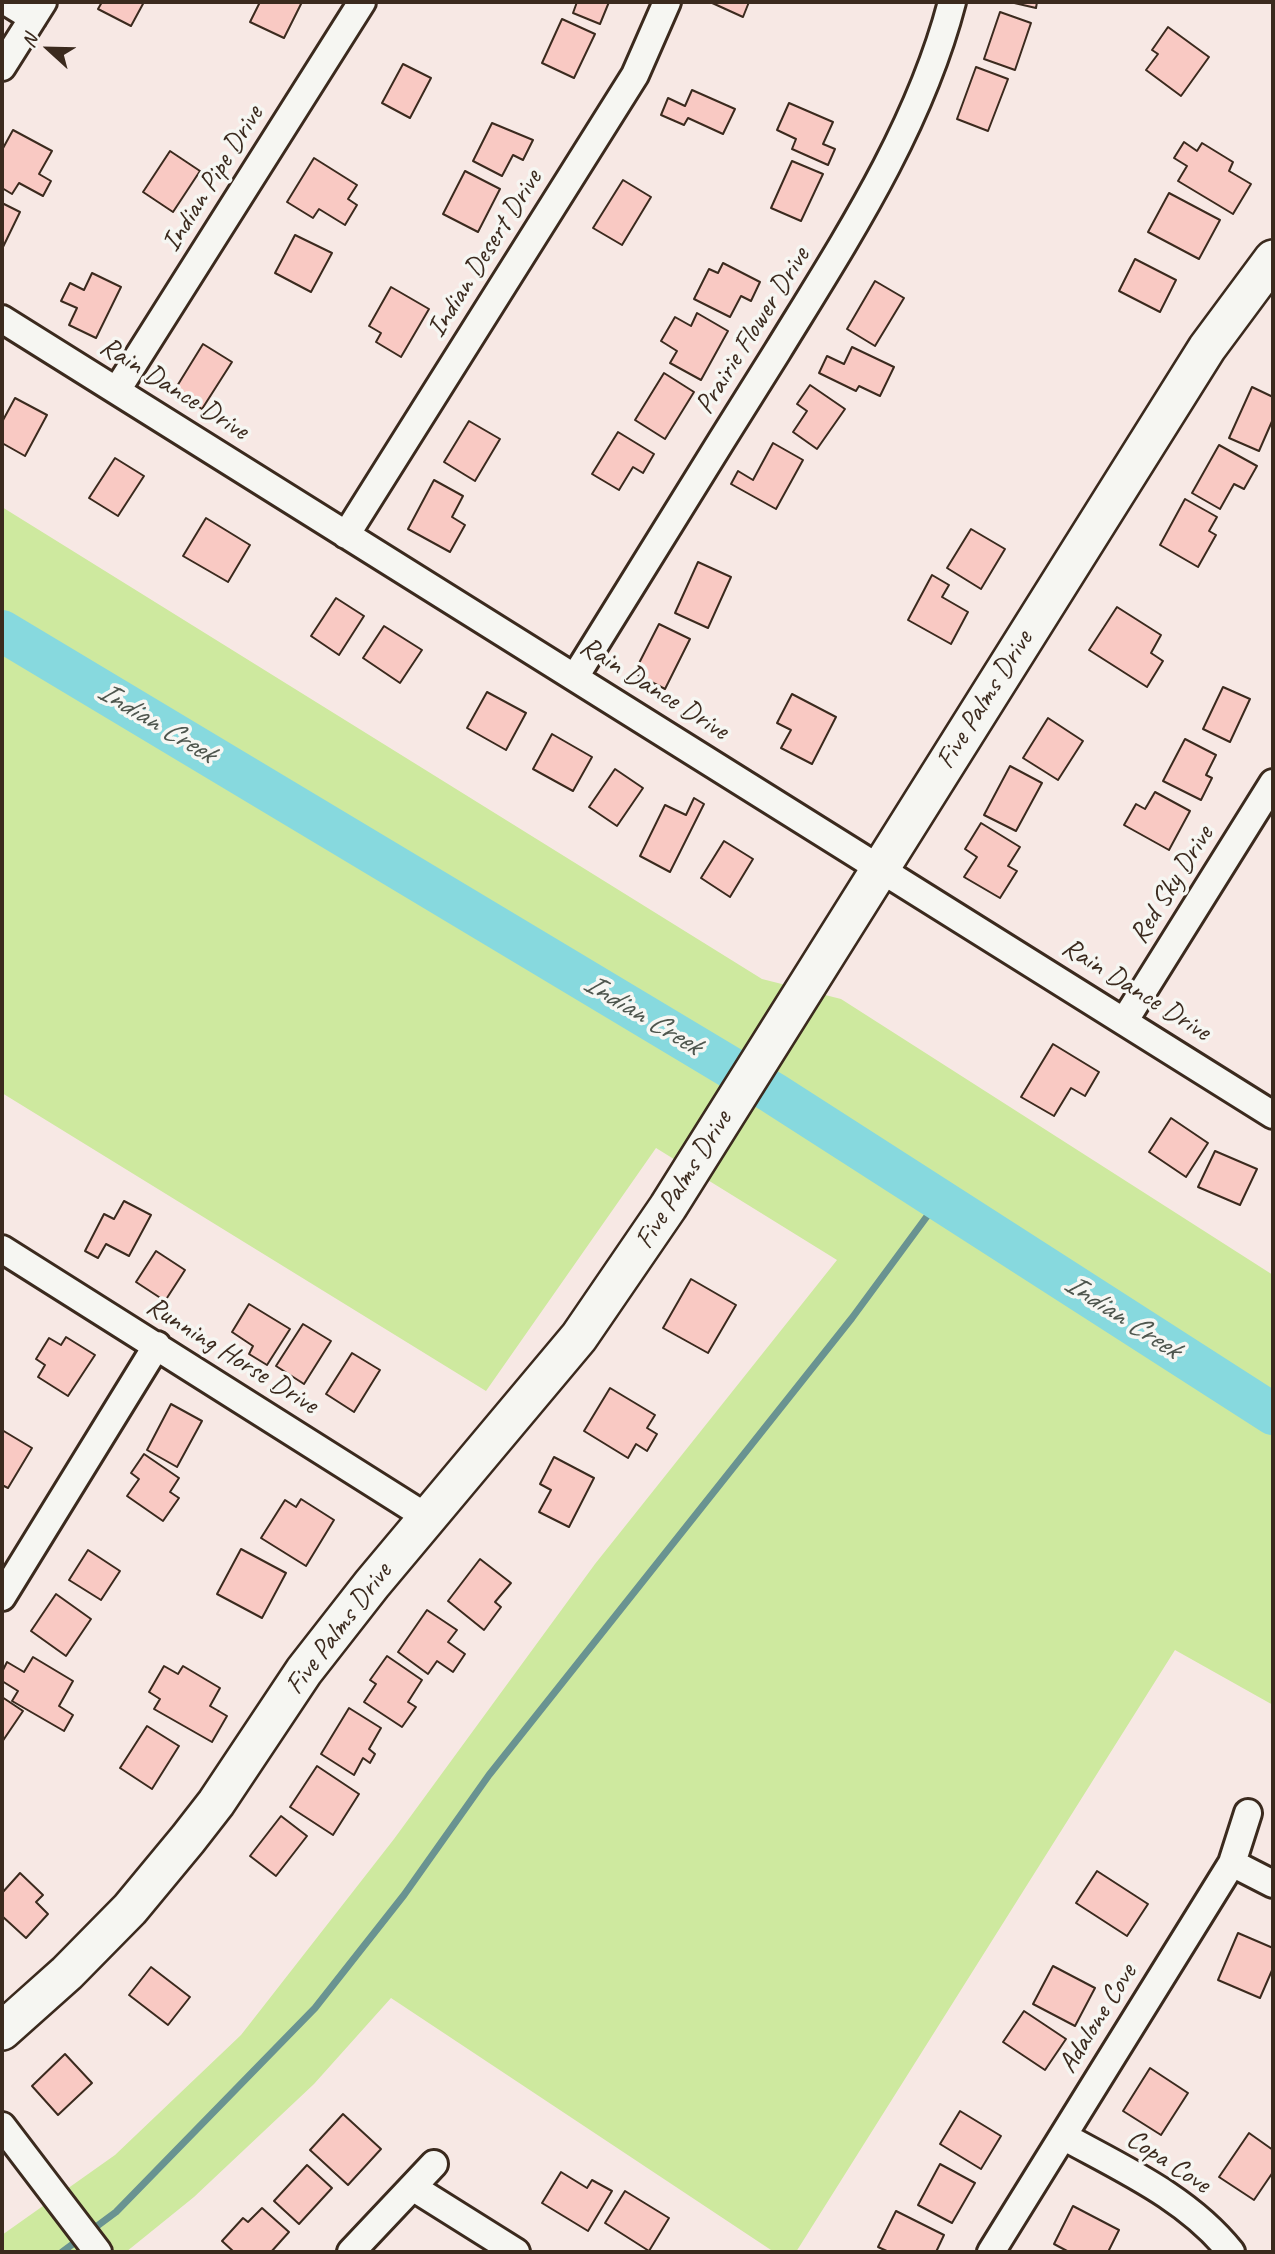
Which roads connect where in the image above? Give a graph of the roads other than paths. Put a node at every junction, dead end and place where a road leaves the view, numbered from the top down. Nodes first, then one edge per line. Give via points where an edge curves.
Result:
1 (7, 2) edge
2 (362, 2) edge
3 (667, 2) edge
4 (952, 2) edge
5 (38, 10) edge
6 (2, 67) edge
7 (1273, 259) edge
8 (2, 319) edge
9 (117, 390) junction
10 (346, 535) junction
11 (575, 677) junction
12 (1273, 783) edge
13 (880, 866) junction
14 (1125, 1020) junction
15 (1273, 1115) edge
16 (2, 1249) edge
17 (157, 1345) junction
18 (428, 1518) junction
19 (2, 1597) edge
20 (1248, 1813) dead end
21 (1231, 1863) junction
22 (1273, 1884) edge
23 (2, 2031) edge
24 (2, 2126) edge
25 (1063, 2136) junction
26 (434, 2164) dead end
27 (414, 2188) junction
28 (98, 2252) edge
29 (351, 2252) edge
30 (516, 2252) edge
31 (991, 2252) edge
32 (1231, 2252) edge

1 - 5 street
2 - 9 street, Indian Pipe Drive
3 - 10 street, Indian Desert Drive via 635,75
4 - 11 street, Prairie Flower Drive via 893,157
5 - 6 street
7 - 13 street, Five Palms Drive via 1207,348
8 - 9 street, Rain Dance Drive
9 - 10 street, Rain Dance Drive
10 - 11 street, Rain Dance Drive
11 - 13 street, Rain Dance Drive
12 - 14 street, Red Sky Drive
13 - 14 street, Rain Dance Drive
13 - 18 street, Five Palms Drive via 701,1154 579,1337
14 - 15 street, Rain Dance Drive
16 - 17 street, Running Horse Drive
17 - 18 street, Running Horse Drive
17 - 19 street
18 - 23 street, Five Palms Drive via 304,1671 216,1803 155,1879 67,1973
20 - 21 street, Adalone Cove
21 - 22 street
21 - 25 street, Adalone Cove
24 - 28 street
25 - 31 street, Adalone Cove
25 - 32 street, Copa Cove via 1155,2186 1205,2224
26 - 27 street
27 - 29 street
27 - 30 street

